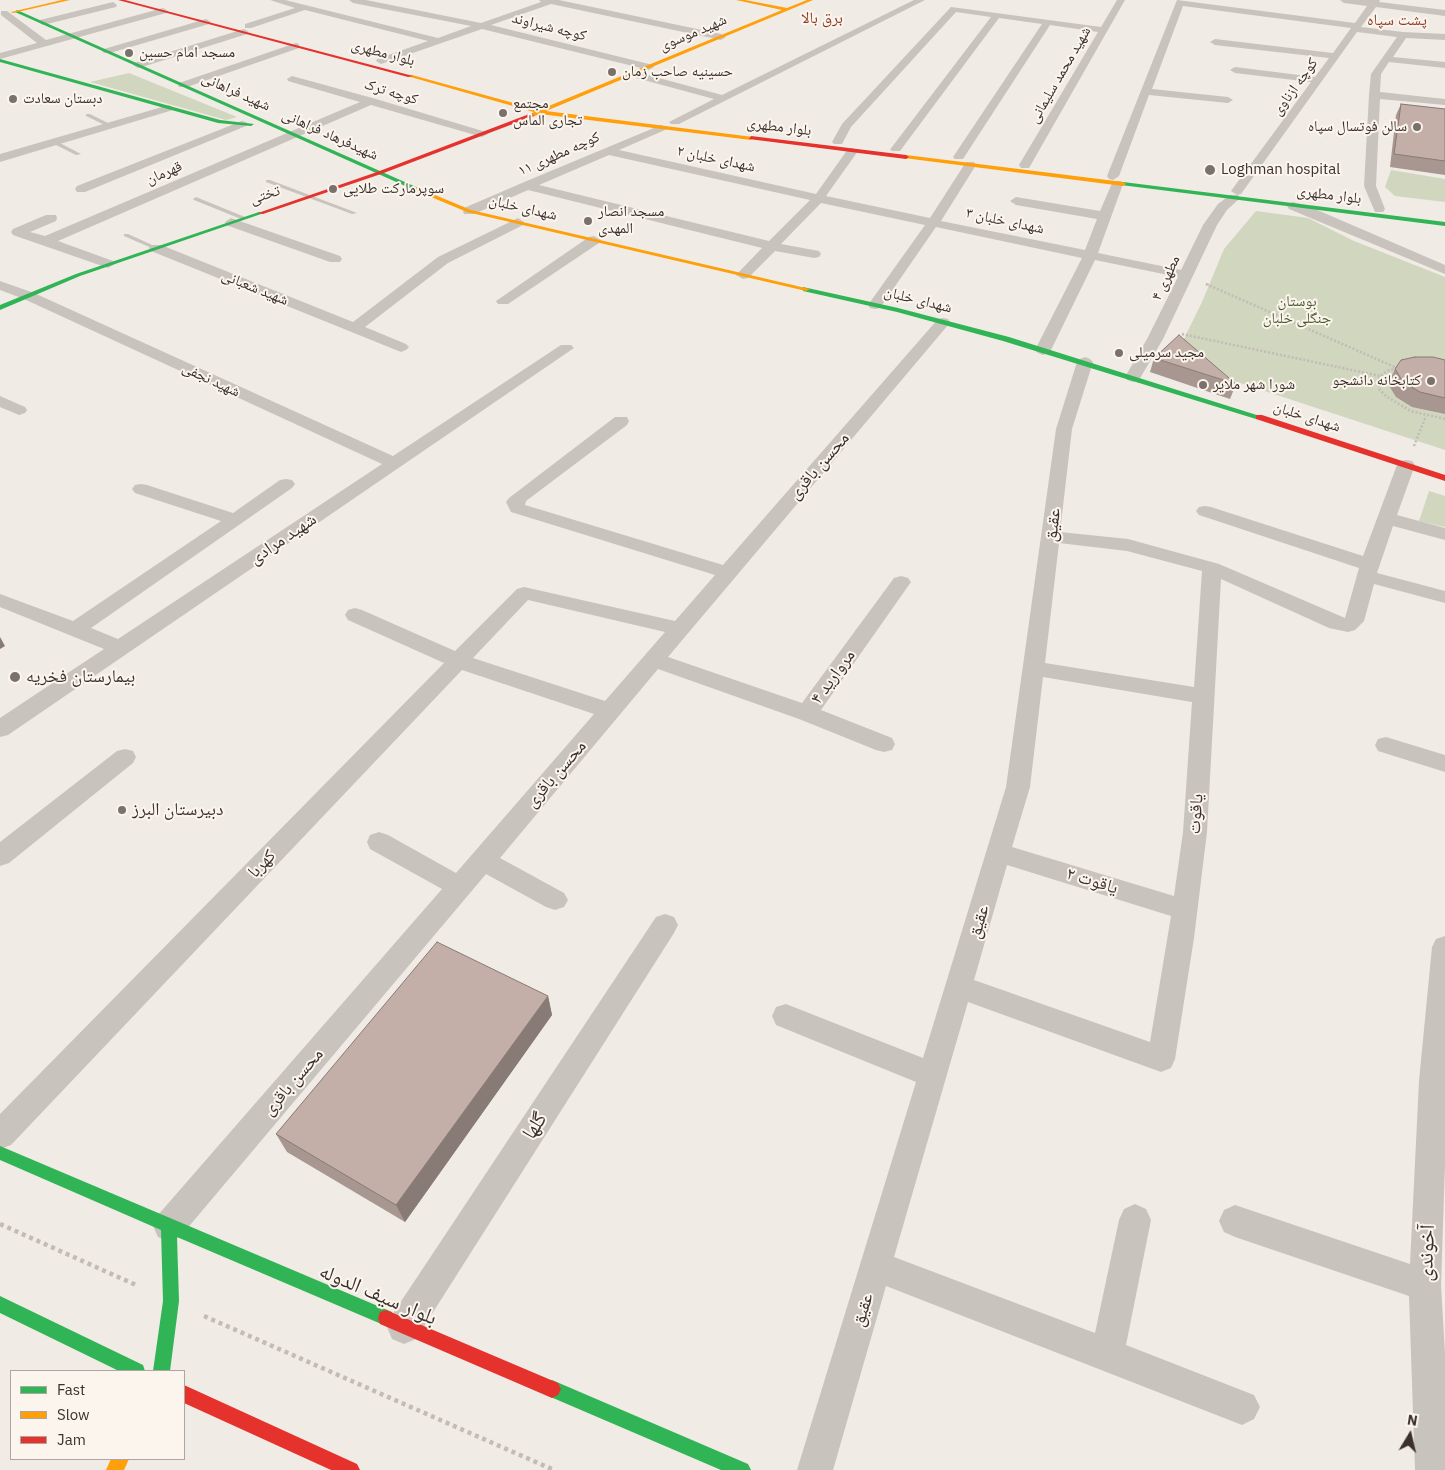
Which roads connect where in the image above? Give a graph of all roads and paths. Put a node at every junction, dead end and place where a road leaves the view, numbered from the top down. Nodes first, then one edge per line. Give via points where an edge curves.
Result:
1 (10, 0) edge
2 (68, 0) edge
3 (148, 0) edge
4 (274, 0) edge
5 (353, 0) edge
6 (549, 0) edge
7 (738, 0) edge
8 (811, 0) edge
9 (922, 0) edge
10 (1121, 0) edge
11 (1344, 0) edge
12 (1181, 1) edge
13 (116, 2) edge
14 (1375, 2) edge
15 (323, 3) dead end
16 (306, 8) junction
17 (788, 10) junction
18 (17, 11) junction
19 (164, 11) junction
20 (1445, 13) edge
21 (2, 14) edge
22 (997, 15) junction
23 (43, 22) junction
24 (206, 22) junction
25 (1048, 22) junction
26 (482, 26) junction
27 (1356, 27) junction
28 (246, 29) junction
29 (1104, 30) junction
30 (1403, 35) junction
31 (74, 36) junction
32 (1445, 37) edge
33 (721, 38) junction
34 (439, 40) junction
35 (1215, 42) dead end
36 (45, 44) junction
37 (296, 46) junction
38 (107, 51) junction
39 (0, 56) edge
40 (1336, 56) junction
41 (1386, 59) junction
42 (0, 60) edge
43 (381, 61) junction
44 (138, 65) junction
45 (1445, 66) edge
46 (650, 67) junction
47 (1236, 70) dead end
48 (633, 74) junction
49 (292, 78) dead end
50 (1318, 80) junction
51 (183, 85) junction
52 (1146, 92) junction
53 (1374, 95) junction
54 (723, 98) junction
55 (1228, 100) dead end
56 (372, 101) junction
57 (1445, 102) edge
58 (558, 105) junction
59 (169, 108) junction
60 (540, 112) junction
61 (88, 114) dead end
62 (675, 122) junction
63 (242, 124) junction
64 (270, 124) junction
65 (109, 125) junction
66 (661, 128) junction
67 (482, 134) junction
68 (295, 136) junction
69 (54, 142) junction
70 (838, 142) junction
71 (896, 149) junction
72 (607, 151) junction
73 (852, 151) junction
74 (78, 154) dead end
75 (0, 158) edge
76 (965, 161) junction
77 (1025, 165) junction
78 (379, 173) junction
79 (1115, 180) junction
80 (268, 181) dead end
81 (526, 186) junction
82 (81, 189) dead end
83 (1236, 195) junction
84 (309, 197) junction
85 (819, 198) junction
86 (196, 199) dead end
87 (1016, 201) dead end
88 (1293, 206) junction
89 (1379, 209) junction
90 (469, 211) junction
91 (354, 213) dead end
92 (1105, 216) junction
93 (1445, 217) edge
94 (51, 218) dead end
95 (237, 220) junction
96 (518, 222) junction
97 (934, 223) junction
98 (1445, 224) edge
99 (126, 235) dead end
100 (594, 240) junction
101 (46, 241) junction
102 (772, 246) junction
103 (156, 248) junction
104 (814, 254) dead end
105 (1090, 256) junction
106 (335, 259) dead end
107 (108, 264) junction
108 (1445, 270) edge
109 (743, 275) junction
110 (1186, 275) junction
111 (0, 285) edge
112 (29, 296) junction
113 (503, 302) dead end
114 (875, 305) junction
115 (0, 308) edge
116 (943, 322) junction
117 (355, 328) junction
118 (1160, 329) junction
119 (401, 347) dead end
120 (566, 348) dead end
121 (1043, 350) junction
122 (1085, 362) junction
123 (1403, 367) edge
124 (1398, 368) junction
125 (1380, 376) junction
126 (1133, 377) junction
127 (0, 401) edge
128 (19, 410) dead end
129 (1426, 416) junction
130 (1445, 419) edge
131 (621, 421) dead end
132 (394, 464) junction
133 (1406, 465) junction
134 (1445, 478) edge
135 (286, 484) dead end
136 (141, 489) dead end
137 (1205, 510) dead end
138 (1387, 518) junction
139 (234, 519) junction
140 (1445, 534) edge
141 (1051, 537) junction
142 (1212, 568) junction
143 (1368, 570) junction
144 (728, 573) junction
145 (901, 582) dead end
146 (1445, 597) edge
147 (0, 600) edge
148 (355, 615) dead end
149 (680, 629) junction
150 (75, 630) junction
151 (121, 648) junction
152 (654, 660) junction
153 (458, 661) junction
154 (1034, 668) junction
155 (1203, 696) junction
156 (610, 711) junction
157 (807, 713) junction
158 (0, 729) edge
159 (884, 744) dead end
160 (1386, 745) dead end
161 (125, 757) dead end
162 (1445, 764) edge
163 (379, 842) dead end
164 (999, 853) junction
165 (0, 856) edge
166 (482, 860) junction
167 (460, 887) junction
168 (554, 900) dead end
169 (1185, 910) junction
170 (665, 925) dead end
171 (1445, 947) edge
172 (960, 987) junction
173 (786, 1016) dead end
174 (933, 1075) junction
175 (1439, 1084) edge
176 (0, 1135) edge
177 (0, 1153) edge
178 (1135, 1220) dead end
179 (1235, 1221) dead end
180 (0, 1224) edge
181 (169, 1226) junction
182 (876, 1266) junction
183 (1425, 1285) junction
184 (171, 1301) junction
185 (0, 1304) edge
186 (404, 1326) junction
187 (1107, 1355) junction
188 (135, 1370) edge
189 (161, 1370) edge
190 (185, 1394) edge
191 (1242, 1407) dead end
192 (351, 1470) edge
193 (554, 1470) edge
194 (742, 1470) edge
195 (814, 1470) edge
196 (1434, 1470) edge

1 - 18 street
2 - 18 main road
3 - 28 main road, بلوار مطهری
4 - 16 street
5 - 26 street, کوچه شیراوند
6 - 26 street
6 - 33 street
7 - 17 main road
8 - 17 main road, شهید موسوی
9 - 54 street
10 - 29 street, شهید محمد سلیمانی
11 - 14 street
12 - 27 street
12 - 52 street
13 - 19 main road, بلوار مطهری
13 - 23 street
14 - 20 street
14 - 27 street, کوچه ازناوی
15 - 16 street
16 - 28 street
16 - 34 street
17 - 33 main road, شهید موسوی
18 - 21 main road
18 - 23 main road, شهید فراهانی
19 - 24 main road, بلوار مطهری
19 - 31 street
21 - 36 street
22 - 25 street
22 - 70 street via 954,9 846,126
22 - 71 street
23 - 31 main road, شهید فراهانی
24 - 28 main road, بلوار مطهری
24 - 38 street
25 - 29 street
25 - 76 street
26 - 34 street
26 - 46 street, کوچه شیراوند
27 - 30 street
27 - 40 street, کوچه ازناوی via 1344,38
28 - 37 main road, بلوار مطهری
28 - 43 main road, بلوار مطهری
28 - 44 street
29 - 77 street, شهید محمد سلیمانی
30 - 32 street
30 - 41 street
31 - 36 street
31 - 38 main road, شهید فراهانی
33 - 46 main road, شهید موسوی
34 - 43 street
35 - 40 street
36 - 39 street
37 - 51 street
37 - 60 main road, بلوار مطهری
38 - 44 main road, شهید فراهانی
40 - 50 street, کوچه ازناوی
41 - 45 street
41 - 53 street via 1376,74
42 - 59 main road, شهید فراهانی
43 - 58 main road, بلوار مطهری
44 - 51 main road, شهید فراهانی
46 - 48 main road, شهید موسوی
47 - 50 street
48 - 54 street
48 - 58 main road, شهید موسوی
49 - 56 street, کوچه ترک
50 - 83 street, کوچه ازناوی
51 - 64 main road, شهید فراهانی
52 - 55 street
52 - 79 street
53 - 57 street
53 - 89 street via 1370,186
54 - 62 street
56 - 67 street, کوچه ترک
56 - 68 street, قهرمان
58 - 60 main road, شهید موسوی
58 - 62 main road, بلوار مطهری
59 - 63 main road, شهید فراهانی via 220,122
59 - 65 street
60 - 66 main road, بلوار مطهری
60 - 67 main road, تختی
61 - 65 lane
62 - 70 main road, بلوار مطهری
63 - 64 main road, شهید فراهانی
63 - 82 street
64 - 68 main road, شهیدفرهاد فراهانی
65 - 69 street
66 - 72 street, کوچه مطهری ۱۱
66 - 73 main road, بلوار مطهری
67 - 78 main road, تختی
68 - 78 main road, شهیدفرهاد فراهانی
68 - 101 street, قهرمان
69 - 74 lane
69 - 75 street
70 - 71 main road, بلوار مطهری
71 - 76 main road, بلوار مطهری
72 - 81 street, کوچه مطهری ۱۱
72 - 85 street, شهدای خلبان ۲
73 - 76 main road, بلوار مطهری
73 - 85 street
76 - 77 main road, بلوار مطهری
76 - 79 main road, بلوار مطهری
76 - 97 street
77 - 79 main road, بلوار مطهری
78 - 84 main road, تختی
78 - 90 main road, شهدای خلبان
79 - 83 main road, بلوار مطهری
79 - 92 street
80 - 84 lane
81 - 90 street, کوچه مطهری ۱۱
81 - 102 street
83 - 88 main road, بلوار مطهری
83 - 89 main road, بلوار مطهری
83 - 110 street, مطهری ۴ via 1222,207 1210,225
84 - 91 lane
84 - 95 main road, تختی
85 - 97 street, شهدای خلبان ۳
85 - 102 street
86 - 95 lane
87 - 92 street
88 - 98 main road, بلوار مطهری
88 - 108 street
89 - 93 main road, بلوار مطهری
90 - 96 main road, شهدای خلبان
92 - 105 street
94 - 101 street via 18,232
95 - 103 main road, تختی
95 - 106 street
96 - 100 main road, شهدای خلبان
96 - 117 street via 443,260
97 - 105 street, شهدای خلبان ۳
97 - 114 street
99 - 103 lane
100 - 109 main road, شهدای خلبان
100 - 113 street
101 - 107 street
102 - 104 street
102 - 109 street
103 - 107 main road, تختی
103 - 117 street, شهید شعبانی
105 - 110 street, شهدای خلبان ۳
105 - 121 street
107 - 112 main road, تختی
109 - 114 main road, شهدای خلبان
110 - 118 street, مطهری ۴
110 - 124 path
111 - 112 street, شهید نجفی
112 - 115 main road, تختی
112 - 132 street, شهید نجفی
114 - 116 main road, شهدای خلبان
116 - 121 main road, شهدای خلبان
116 - 144 street, محسن باقری
117 - 119 street, شهید شعبانی
118 - 125 path
118 - 126 street, مطهری ۴
120 - 132 street, شهید مرادی
121 - 122 main road, شهدای خلبان
122 - 126 main road, شهدای خلبان
122 - 141 street, عقیق via 1064,429
123 - 124 path
124 - 125 path
125 - 129 path via 1380,390 1386,397
126 - 133 main road, شهدای خلبان
127 - 128 street
129 - 130 path
129 - 133 path
131 - 144 street via 520,497 515,502 518,508
132 - 151 street, شهید مرادی
133 - 134 main road, شهدای خلبان
133 - 138 street
135 - 139 street
136 - 139 street
137 - 143 street
138 - 140 street
138 - 143 street
139 - 150 street
141 - 142 street via 1128,545
141 - 154 street, عقیق
142 - 143 street via 1336,623 1348,625 1354,621
142 - 155 street, یاقوت
143 - 146 street
144 - 149 street, محسن باقری
145 - 157 street, مروارید ۴
147 - 150 street
148 - 153 street
149 - 152 street, محسن باقری
149 - 153 street, کهربا via 524,592
150 - 151 street
151 - 158 street, شهید مرادی
152 - 156 street, محسن باقری
152 - 157 street, مروارید ۴
153 - 156 street
153 - 176 street, کهربا
154 - 155 street
154 - 164 street, عقیق via 1018,787
155 - 169 street, یاقوت via 1195,832
156 - 166 street, محسن باقری
157 - 159 street
160 - 162 street
161 - 165 street
163 - 167 street
164 - 169 street, یاقوت ۲
164 - 172 street, عقیق
166 - 167 street, محسن باقری
166 - 168 street
167 - 181 street, محسن باقری
169 - 172 street, یاقوت via 1161,1059
170 - 186 street, گلها
171 - 175 street, آخوندی
172 - 174 street, عقیق
173 - 174 street
174 - 182 street, عقیق
175 - 183 street, آخوندی
177 - 181 main road, بلوار سیف الدوله
178 - 187 street
179 - 183 street
180 - 184 path
181 - 184 main road
181 - 186 main road, بلوار سیف الدوله
182 - 187 street
182 - 195 street, عقیق
183 - 196 street, آخوندی
184 - 189 main road
184 - 193 path
185 - 188 main road
186 - 194 main road, بلوار سیف الدوله
187 - 191 street
190 - 192 main road

